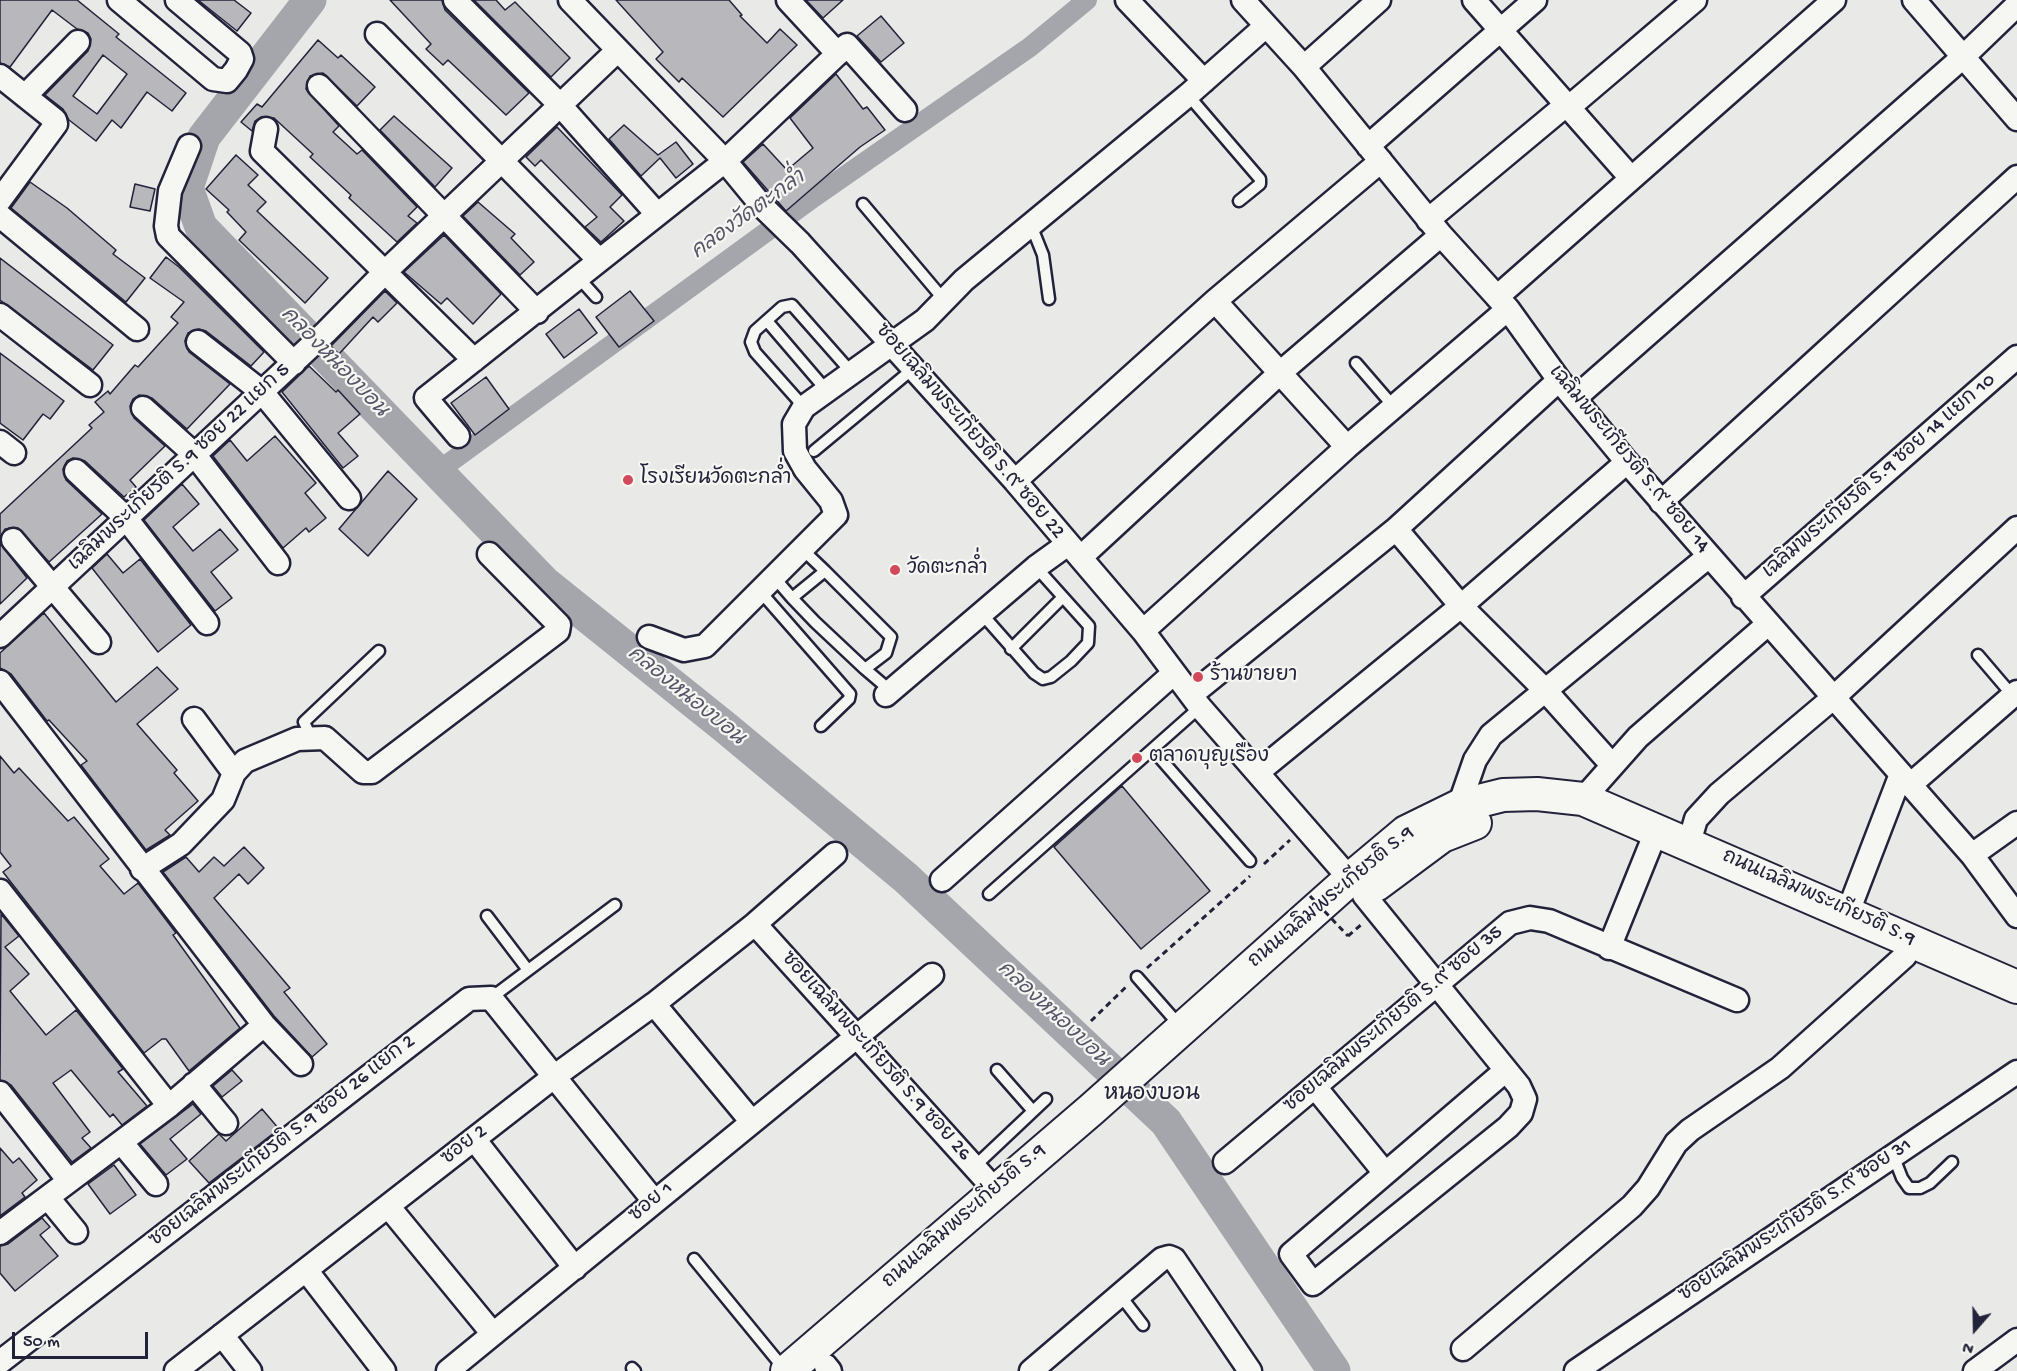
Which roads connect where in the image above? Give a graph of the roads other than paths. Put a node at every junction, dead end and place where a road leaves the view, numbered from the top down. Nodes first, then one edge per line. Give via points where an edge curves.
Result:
1 (177, 0) edge
2 (455, 0) edge
3 (570, 0) edge
4 (788, 0) edge
5 (1127, 0) edge
6 (1243, 0) edge
7 (1379, 0) edge
8 (1474, 0) edge
9 (1535, 0) edge
10 (1695, 0) edge
11 (1834, 0) edge
12 (1914, 0) edge
13 (131, 4) edge
14 (2017, 5) edge
15 (1266, 26) junction
16 (1500, 30) junction
17 (377, 34) dead end
18 (78, 42) dead end
19 (618, 50) junction
20 (838, 54) junction
21 (1963, 57) junction
22 (1304, 67) junction
23 (0, 76) edge
24 (319, 86) dead end
25 (1196, 88) junction
26 (25, 96) junction
27 (560, 105) junction
28 (1567, 106) junction
29 (904, 110) dead end
30 (2017, 119) edge
31 (266, 129) dead end
32 (189, 146) dead end
33 (1374, 153) junction
34 (503, 161) junction
35 (725, 161) junction
36 (2017, 177) edge
37 (1631, 178) junction
38 (0, 201) edge
39 (1239, 201) dead end
40 (863, 204) dead end
41 (657, 214) junction
42 (0, 216) edge
43 (446, 216) junction
44 (1031, 225) junction
45 (1435, 227) junction
46 (599, 260) junction
47 (386, 272) junction
48 (578, 277) junction
49 (596, 297) dead end
50 (1049, 299) dead end
51 (945, 301) junction
52 (1215, 301) junction
53 (1503, 303) junction
54 (537, 312) junction
55 (0, 315) edge
56 (767, 321) junction
57 (137, 329) dead end
58 (198, 342) dead end
59 (892, 344) junction
60 (2017, 357) edge
61 (296, 359) junction
62 (474, 360) junction
63 (1356, 363) dead end
64 (914, 368) junction
65 (1281, 372) junction
66 (852, 373) junction
67 (1559, 380) junction
68 (90, 385) dead end
69 (827, 391) junction
70 (262, 392) junction
71 (1575, 398) junction
72 (804, 407) junction
73 (1394, 407) junction
74 (143, 408) dead end
75 (458, 436) dead end
76 (1347, 447) junction
77 (814, 451) dead end
78 (194, 454) junction
79 (1627, 462) junction
80 (76, 471) dead end
81 (1015, 481) junction
82 (349, 498) dead end
83 (1661, 502) junction
84 (125, 517) junction
85 (2017, 528) edge
86 (1396, 529) junction
87 (13, 540) dead end
88 (802, 549) junction
89 (1075, 551) junction
90 (489, 554) dead end
91 (1709, 556) junction
92 (278, 563) dead end
93 (1036, 567) junction
94 (825, 571) junction
95 (766, 583) junction
96 (53, 585) junction
97 (1063, 597) junction
98 (1743, 597) junction
99 (792, 598) junction
100 (1461, 606) junction
101 (982, 614) junction
102 (207, 623) dead end
103 (1768, 624) junction
104 (1143, 631) junction
105 (0, 636) edge
106 (649, 638) dead end
107 (99, 642) dead end
108 (1011, 649) junction
109 (379, 651) dead end
110 (1978, 655) dead end
111 (865, 669) junction
112 (1174, 674) junction
113 (0, 682) edge
114 (1544, 689) junction
115 (889, 694) joint
116 (2015, 694) edge
117 (1833, 698) junction
118 (1196, 701) junction
119 (194, 719) dead end
120 (821, 726) dead end
121 (311, 736) junction
122 (1153, 750) junction
123 (1612, 765) junction
124 (1258, 772) junction
125 (234, 773) junction
126 (1905, 779) junction
127 (1583, 799) junction
128 (1459, 806) junction
129 (2017, 823) edge
130 (1689, 843) junction
131 (1651, 844) junction
132 (835, 854) dead end
133 (1972, 855) junction
134 (1250, 861) dead end
135 (142, 869) junction
136 (942, 880) dead end
137 (0, 891) edge
138 (989, 894) dead end
139 (1359, 899) junction
140 (615, 905) dead end
141 (1848, 912) junction
142 (487, 916) dead end
143 (2017, 916) edge
144 (755, 924) junction
145 (1609, 948) junction
146 (1905, 956) junction
147 (528, 970) junction
148 (932, 975) dead end
149 (1137, 976) road end
150 (1438, 986) junction
151 (2017, 987) edge
152 (491, 998) junction
153 (1737, 1000) dead end
154 (654, 1004) junction
155 (2017, 1006) edge
156 (264, 1025) junction
157 (1181, 1027) junction
158 (857, 1037) junction
159 (301, 1064) dead end
160 (997, 1070) dead end
161 (1505, 1071) junction
162 (2017, 1072) edge
163 (555, 1076) junction
164 (1141, 1077) junction
165 (194, 1084) junction
166 (1315, 1087) junction
167 (0, 1093) edge
168 (1046, 1099) dead end
169 (169, 1106) junction
170 (1106, 1109) junction
171 (1033, 1111) junction
172 (752, 1122) junction
173 (226, 1123) dead end
174 (474, 1139) junction
175 (121, 1142) junction
176 (1893, 1155) junction
177 (1225, 1162) dead end
178 (1952, 1162) dead end
179 (974, 1167) junction
180 (1385, 1173) junction
181 (69, 1181) junction
182 (156, 1184) dead end
183 (996, 1191) junction
184 (49, 1199) junction
185 (654, 1201) junction
186 (388, 1206) junction
187 (76, 1232) dead end
188 (0, 1233) edge
189 (694, 1259) dead end
190 (575, 1268) junction
191 (306, 1270) junction
192 (1120, 1295) junction
193 (1143, 1325) dead end
194 (493, 1334) junction
195 (222, 1335) junction
196 (2017, 1340) edge
197 (1463, 1349) dead end
198 (0, 1362) edge
199 (1240, 1367) edge
200 (825, 1369) edge
201 (176, 1371) edge
202 (250, 1371) edge
203 (384, 1371) edge
204 (448, 1371) edge
205 (787, 1371) edge
206 (1031, 1371) edge
207 (1576, 1371) edge
208 (1975, 1371) edge

1 - 13 street via 240,53 242,59 227,81 213,79
2 - 27 street
3 - 19 street, ซอยเฉลิมพระเกียรติ ร.๙ ซอย 22
4 - 20 street
5 - 25 street
6 - 15 street, เฉลิมพระเกียรติ ร.๙ ซอย 14
7 - 22 street
8 - 16 street
9 - 16 street
10 - 28 street
11 - 37 street
12 - 21 street
14 - 21 street
15 - 22 street, เฉลิมพระเกียรติ ร.๙ ซอย 14
15 - 25 street
16 - 28 street
16 - 33 street
17 - 34 street
18 - 26 street
19 - 27 street, เฉลิมพระเกียรติ ร.9 ซอย 22 แยก 5
19 - 35 street, ซอยเฉลิมพระเกียรติ ร.๙ ซอย 22
20 - 29 street via 847,45
20 - 35 street
21 - 30 street
21 - 71 street
22 - 33 street, เฉลิมพระเกียรติ ร.๙ ซอย 14
23 - 26 street
24 - 43 street
25 - 39 lane via 1260,179 1260,184
25 - 44 street
26 - 38 street via 55,120 56,128
27 - 34 street, เฉลิมพระเกียรติ ร.9 ซอย 22 แยก 5
27 - 41 street
28 - 37 street
28 - 45 street
31 - 47 street via 262,151
32 - 61 street via 170,191 168,236
33 - 45 street, เฉลิมพระเกียรติ ร.๙ ซอย 14
33 - 52 street
34 - 43 street, เฉลิมพระเกียรติ ร.9 ซอย 22 แยก 5
34 - 46 street
35 - 41 street
35 - 59 street, ซอยเฉลิมพระเกียรติ ร.๙ ซอย 22 via 762,206 801,243
36 - 83 street
37 - 53 street
40 - 51 lane
41 - 46 street
42 - 57 street
43 - 47 street, เฉลิมพระเกียรติ ร.9 ซอย 22 แยก 5
43 - 54 street
44 - 50 lane via 1043,255
44 - 51 street via 964,280
45 - 53 street, เฉลิมพระเกียรติ ร.๙ ซอย 14
45 - 65 street
46 - 48 street
47 - 61 street, เฉลิมพระเกียรติ ร.9 ซอย 22 แยก 5
47 - 62 street
48 - 49 lane
48 - 54 street
51 - 59 street
52 - 65 street
52 - 81 street
53 - 67 street, เฉลิมพระเกียรติ ร.๙ ซอย 14
53 - 73 street
54 - 62 street
55 - 68 street
56 - 66 lane via 782,307 792,305
56 - 69 lane
56 - 72 lane via 751,337 752,348
58 - 70 street
59 - 64 street, ซอยเฉลิมพระเกียรติ ร.๙ ซอย 22
59 - 66 street
60 - 98 street, เฉลิมพระเกียรติ ร.9 ซอย 14 แยก 10
61 - 70 street, เฉลิมพระเกียรติ ร.9 ซอย 22 แยก 5
62 - 75 street via 426,398
63 - 73 lane
64 - 77 lane
64 - 81 street, ซอยเฉลิมพระเกียรติ ร.๙ ซอย 22
65 - 76 street
65 - 89 street
66 - 69 street
67 - 71 street, เฉลิมพระเกียรติ ร.๙ ซอย 14
67 - 86 street
69 - 72 street
70 - 78 street, เฉลิมพระเกียรติ ร.9 ซอย 22 แยก 5
70 - 82 street
71 - 79 street, เฉลิมพระเกียรติ ร.๙ ซอย 14
72 - 88 street via 794,424 795,451 837,512
73 - 76 street
74 - 78 street
76 - 104 street
78 - 84 street, เฉลิมพระเกียรติ ร.9 ซอย 22 แยก 5
78 - 92 street
79 - 83 street, เฉลิมพระเกียรติ ร.๙ ซอย 14
79 - 100 street
80 - 84 street
81 - 89 street, ซอยเฉลิมพระเกียรติ ร.๙ ซอย 22
83 - 91 street, เฉลิมพระเกียรติ ร.๙ ซอย 14
84 - 96 street, เฉลิมพระเกียรติ ร.9 ซอย 22 แยก 5
84 - 102 street
85 - 117 street
86 - 100 street
86 - 118 street
87 - 96 street
88 - 94 lane
88 - 95 street
89 - 93 street
89 - 104 street, ซอยเฉลิมพระเกียรติ ร.๙ ซอย 22
90 - 121 street via 559,625 558,631 372,772 363,772 325,738
91 - 98 street, เฉลิมพระเกียรติ ร.๙ ซอย 14
91 - 114 street
93 - 97 lane
93 - 101 street
94 - 99 lane
94 - 111 lane via 891,638 886,652
95 - 99 lane
95 - 106 street via 705,646 684,650
95 - 120 lane via 850,694
96 - 105 street, เฉลิมพระเกียรติ ร.9 ซอย 22 แยก 5
96 - 107 street
97 - 108 lane
97 - 108 lane via 1089,626 1088,643 1071,661 1043,679
98 - 103 street, เฉลิมพระเกียรติ ร.๙ ซอย 14
99 - 111 lane
100 - 114 street
100 - 124 street
101 - 108 lane
101 - 115 street
103 - 117 street, เฉลิมพระเกียรติ ร.๙ ซอย 14
103 - 123 street via 1638,737
104 - 112 street, ซอยเฉลิมพระเกียรติ ร.๙ ซอย 22
109 - 121 lane via 304,723
110 - 116 lane
111 - 115 lane
112 - 118 street, ซอยเฉลิมพระเกียรติ ร.๙ ซอย 22
112 - 136 street
113 - 135 street
114 - 123 street
114 - 128 street via 1491,735 1475,760
116 - 126 street
117 - 126 street, เฉลิมพระเกียรติ ร.๙ ซอย 14
117 - 130 street via 1719,794 1696,819
118 - 122 lane
118 - 124 street, ซอยเฉลิมพระเกียรติ ร.๙ ซอย 22
119 - 125 street
121 - 125 street via 245,761
122 - 134 lane
122 - 138 lane
123 - 127 street
124 - 139 street, ซอยเฉลิมพระเกียรติ ร.๙ ซอย 22
125 - 135 street via 223,800 181,844
126 - 133 street, เฉลิมพระเกียรติ ร.๙ ซอย 14
126 - 141 street
127 - 128 main road, ถนนเฉลิมพระเกียรติ ร.9 via 1503,795
127 - 130 main road, ถนนเฉลิมพระเกียรติ ร.9
128 - 139 main road, ถนนเฉลิมพระเกียรติ ร.9 via 1406,832
129 - 133 street
130 - 141 main road, ถนนเฉลิมพระเกียรติ ร.9
131 - 139 main road, ถนนเฉลิมพระเกียรติ ร.9 via 1585,819 1539,810 1484,820 1442,836
131 - 145 street
131 - 146 main road, ถนนเฉลิมพระเกียรติ ร.9
132 - 144 street, ซอย 2
133 - 143 street, เฉลิมพระเกียรติ ร.๙ ซอย 14
135 - 156 street
137 - 169 street
139 - 150 street, ซอยเฉลิมพระเกียรติ ร.๙ ซอย 22
139 - 157 main road, ถนนเฉลิมพระเกียรติ ร.9
139 - 164 main road, ถนนเฉลิมพระเกียรติ ร.9
140 - 147 lane
141 - 151 main road, ถนนเฉลิมพระเกียรติ ร.9
142 - 147 lane
144 - 154 street, ซอย 2
144 - 158 street, ซอยเฉลิมพระเกียรติ ร.9 ซอย 26
145 - 150 street, ซอยเฉลิมพระเกียรติ ร.๙ ซอย 35 via 1549,921 1530,918 1510,924
145 - 153 street, ซอยเฉลิมพระเกียรติ ร.๙ ซอย 35
146 - 155 main road, ถนนเฉลิมพระเกียรติ ร.9
146 - 197 street via 1780,1068 1690,1130 1676,1143 1632,1206
147 - 152 lane
148 - 158 street, ซอย 1
149 - 157 lane
150 - 161 street, ซอยเฉลิมพระเกียรติ ร.๙ ซอย 22
150 - 166 street, ซอยเฉลิมพระเกียรติ ร.๙ ซอย 35
152 - 163 street
152 - 198 street, ซอยเฉลิมพระเกียรติ ร.9 ซอย 26 แยก 2 via 469,999
154 - 163 street, ซอย 2
154 - 172 street
156 - 159 street
156 - 165 street
157 - 164 main road, ถนนเฉลิมพระเกียรติ ร.9
158 - 172 street, ซอย 1
158 - 179 street, ซอยเฉลิมพระเกียรติ ร.9 ซอย 26
160 - 171 lane
161 - 180 street
161 - 180 street, ซอยเฉลิมพระเกียรติ ร.๙ ซอย 22 via 1525,1099 1521,1113 1313,1284 1291,1254
162 - 176 street, ซอยเฉลิมพระเกียรติ ร.๙ ซอย 31
163 - 174 street, ซอย 2
163 - 185 street
164 - 170 main road, ถนนเฉลิมพระเกียรติ ร.9
165 - 169 street
165 - 173 street
166 - 177 street, ซอยเฉลิมพระเกียรติ ร.๙ ซอย 35
166 - 180 street
167 - 181 street
168 - 171 lane
169 - 175 street
170 - 183 main road, ถนนเฉลิมพระเกียรติ ร.9
170 - 200 main road, ถนนเฉลิมพระเกียรติ ร.9
171 - 179 lane
172 - 185 street, ซอย 1
174 - 186 street, ซอย 2
174 - 190 street
175 - 181 street
175 - 182 street
176 - 178 lane via 1909,1188 1930,1183
176 - 207 street, ซอยเฉลิมพระเกียรติ ร.๙ ซอย 31
179 - 183 street, ซอยเฉลิมพระเกียรติ ร.9 ซอย 26
181 - 184 street
183 - 205 main road, ถนนเฉลิมพระเกียรติ ร.9
184 - 187 street
184 - 188 street
185 - 190 street, ซอย 1
186 - 191 street, ซอย 2
186 - 194 street
189 - 205 lane
190 - 194 street, ซอย 1
191 - 195 street, ซอย 2
191 - 203 street
192 - 193 lane
192 - 199 street via 1162,1259 1174,1259
192 - 206 street
194 - 204 street, ซอย 1
195 - 201 street, ซอย 2
195 - 202 street
196 - 208 street

